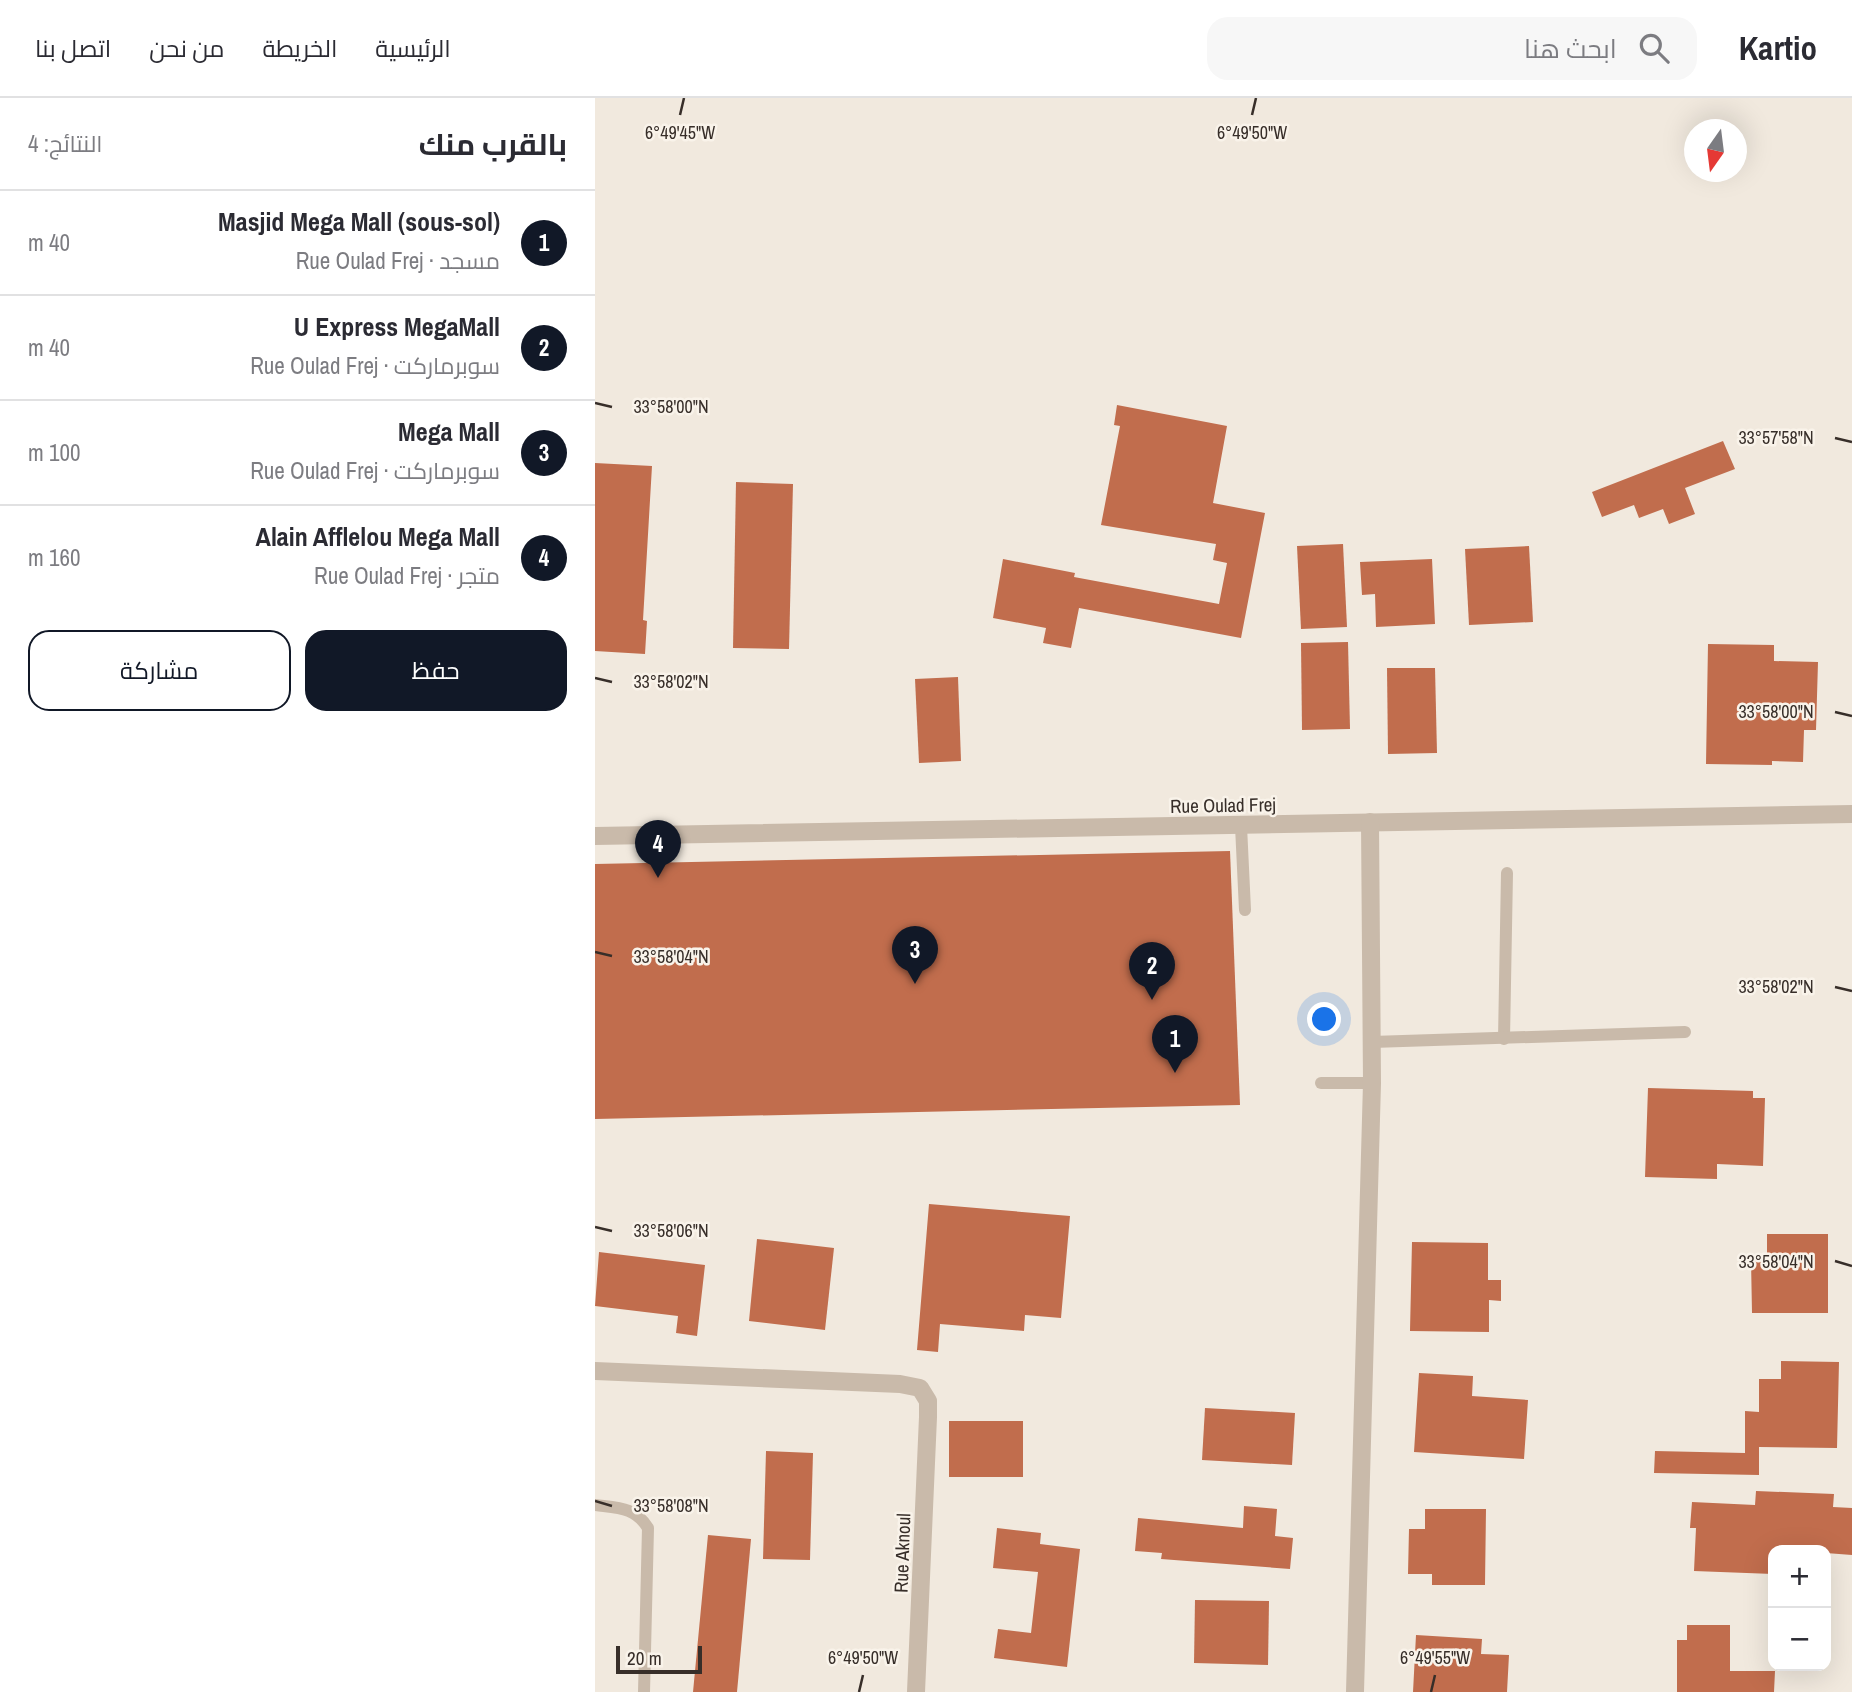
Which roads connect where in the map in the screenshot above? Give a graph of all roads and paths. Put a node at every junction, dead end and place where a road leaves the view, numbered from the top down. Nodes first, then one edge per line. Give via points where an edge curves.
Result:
1 (1852, 814) edge
2 (1370, 822) junction
3 (1241, 826) junction
4 (595, 836) edge
5 (1507, 873) dead end
6 (1245, 910) dead end
7 (1685, 1032) dead end
8 (1504, 1039) junction
9 (1372, 1042) junction
10 (1321, 1083) dead end
11 (1372, 1083) junction
12 (595, 1371) edge
13 (595, 1505) edge
14 (644, 1692) edge
15 (916, 1692) edge
16 (1355, 1692) edge

1 - 2 street, Rue Oulad Frej
2 - 3 street, Rue Oulad Frej
2 - 9 street
3 - 4 street, Rue Oulad Frej
3 - 6 lane
5 - 8 lane
7 - 8 lane
8 - 9 lane
9 - 11 street
10 - 11 lane
11 - 16 street
12 - 15 street, Rue Aknoul via 912,1385 925,1394 929,1417
13 - 14 lane via 628,1509 648,1528

